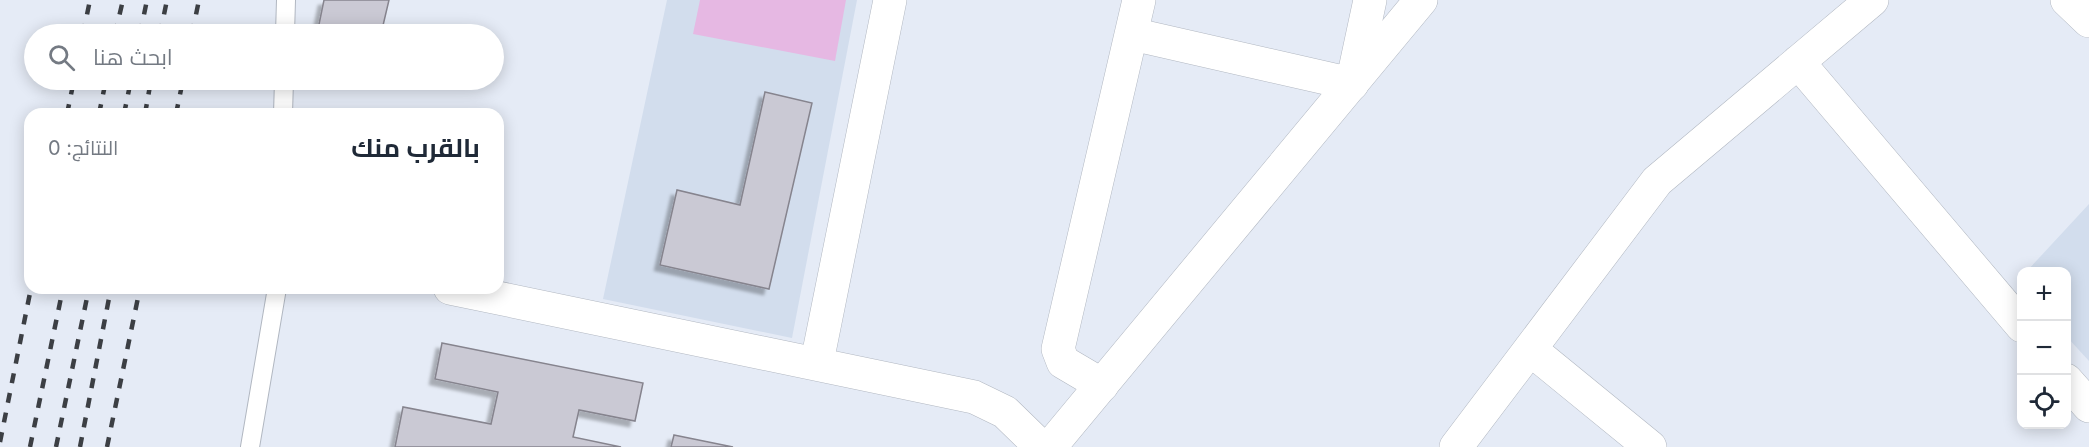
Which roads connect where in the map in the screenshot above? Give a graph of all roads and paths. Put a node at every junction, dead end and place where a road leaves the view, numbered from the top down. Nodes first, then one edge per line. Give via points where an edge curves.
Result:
1 (286, 0) edge
2 (890, 0) edge
3 (1139, 0) edge
4 (1370, 0) edge
5 (1421, 0) edge
6 (1872, 0) edge
7 (2067, 0) edge
8 (2089, 21) edge
9 (285, 24) edge
10 (1132, 34) junction
11 (1798, 62) junction
12 (1352, 84) junction
13 (284, 90) edge
14 (283, 108) edge
15 (276, 294) edge
16 (480, 294) edge
17 (2017, 321) edge
18 (1530, 350) junction
19 (817, 362) junction
20 (1102, 385) junction
21 (2071, 385) edge
22 (2089, 406) edge
23 (250, 447) edge
24 (1041, 447) edge
25 (1050, 447) edge
26 (1456, 447) edge
27 (1650, 447) edge

1 - 9 lane
2 - 19 street
3 - 10 street
4 - 12 street
5 - 12 street
6 - 11 street
7 - 8 street
10 - 12 street
10 - 20 street via 1058,349 1063,362
11 - 17 street
11 - 18 street via 1657,181
12 - 20 street
13 - 14 lane
15 - 23 lane
16 - 19 street
18 - 26 street
18 - 27 street
19 - 24 street via 974,397 1005,412
20 - 25 street
21 - 22 street

